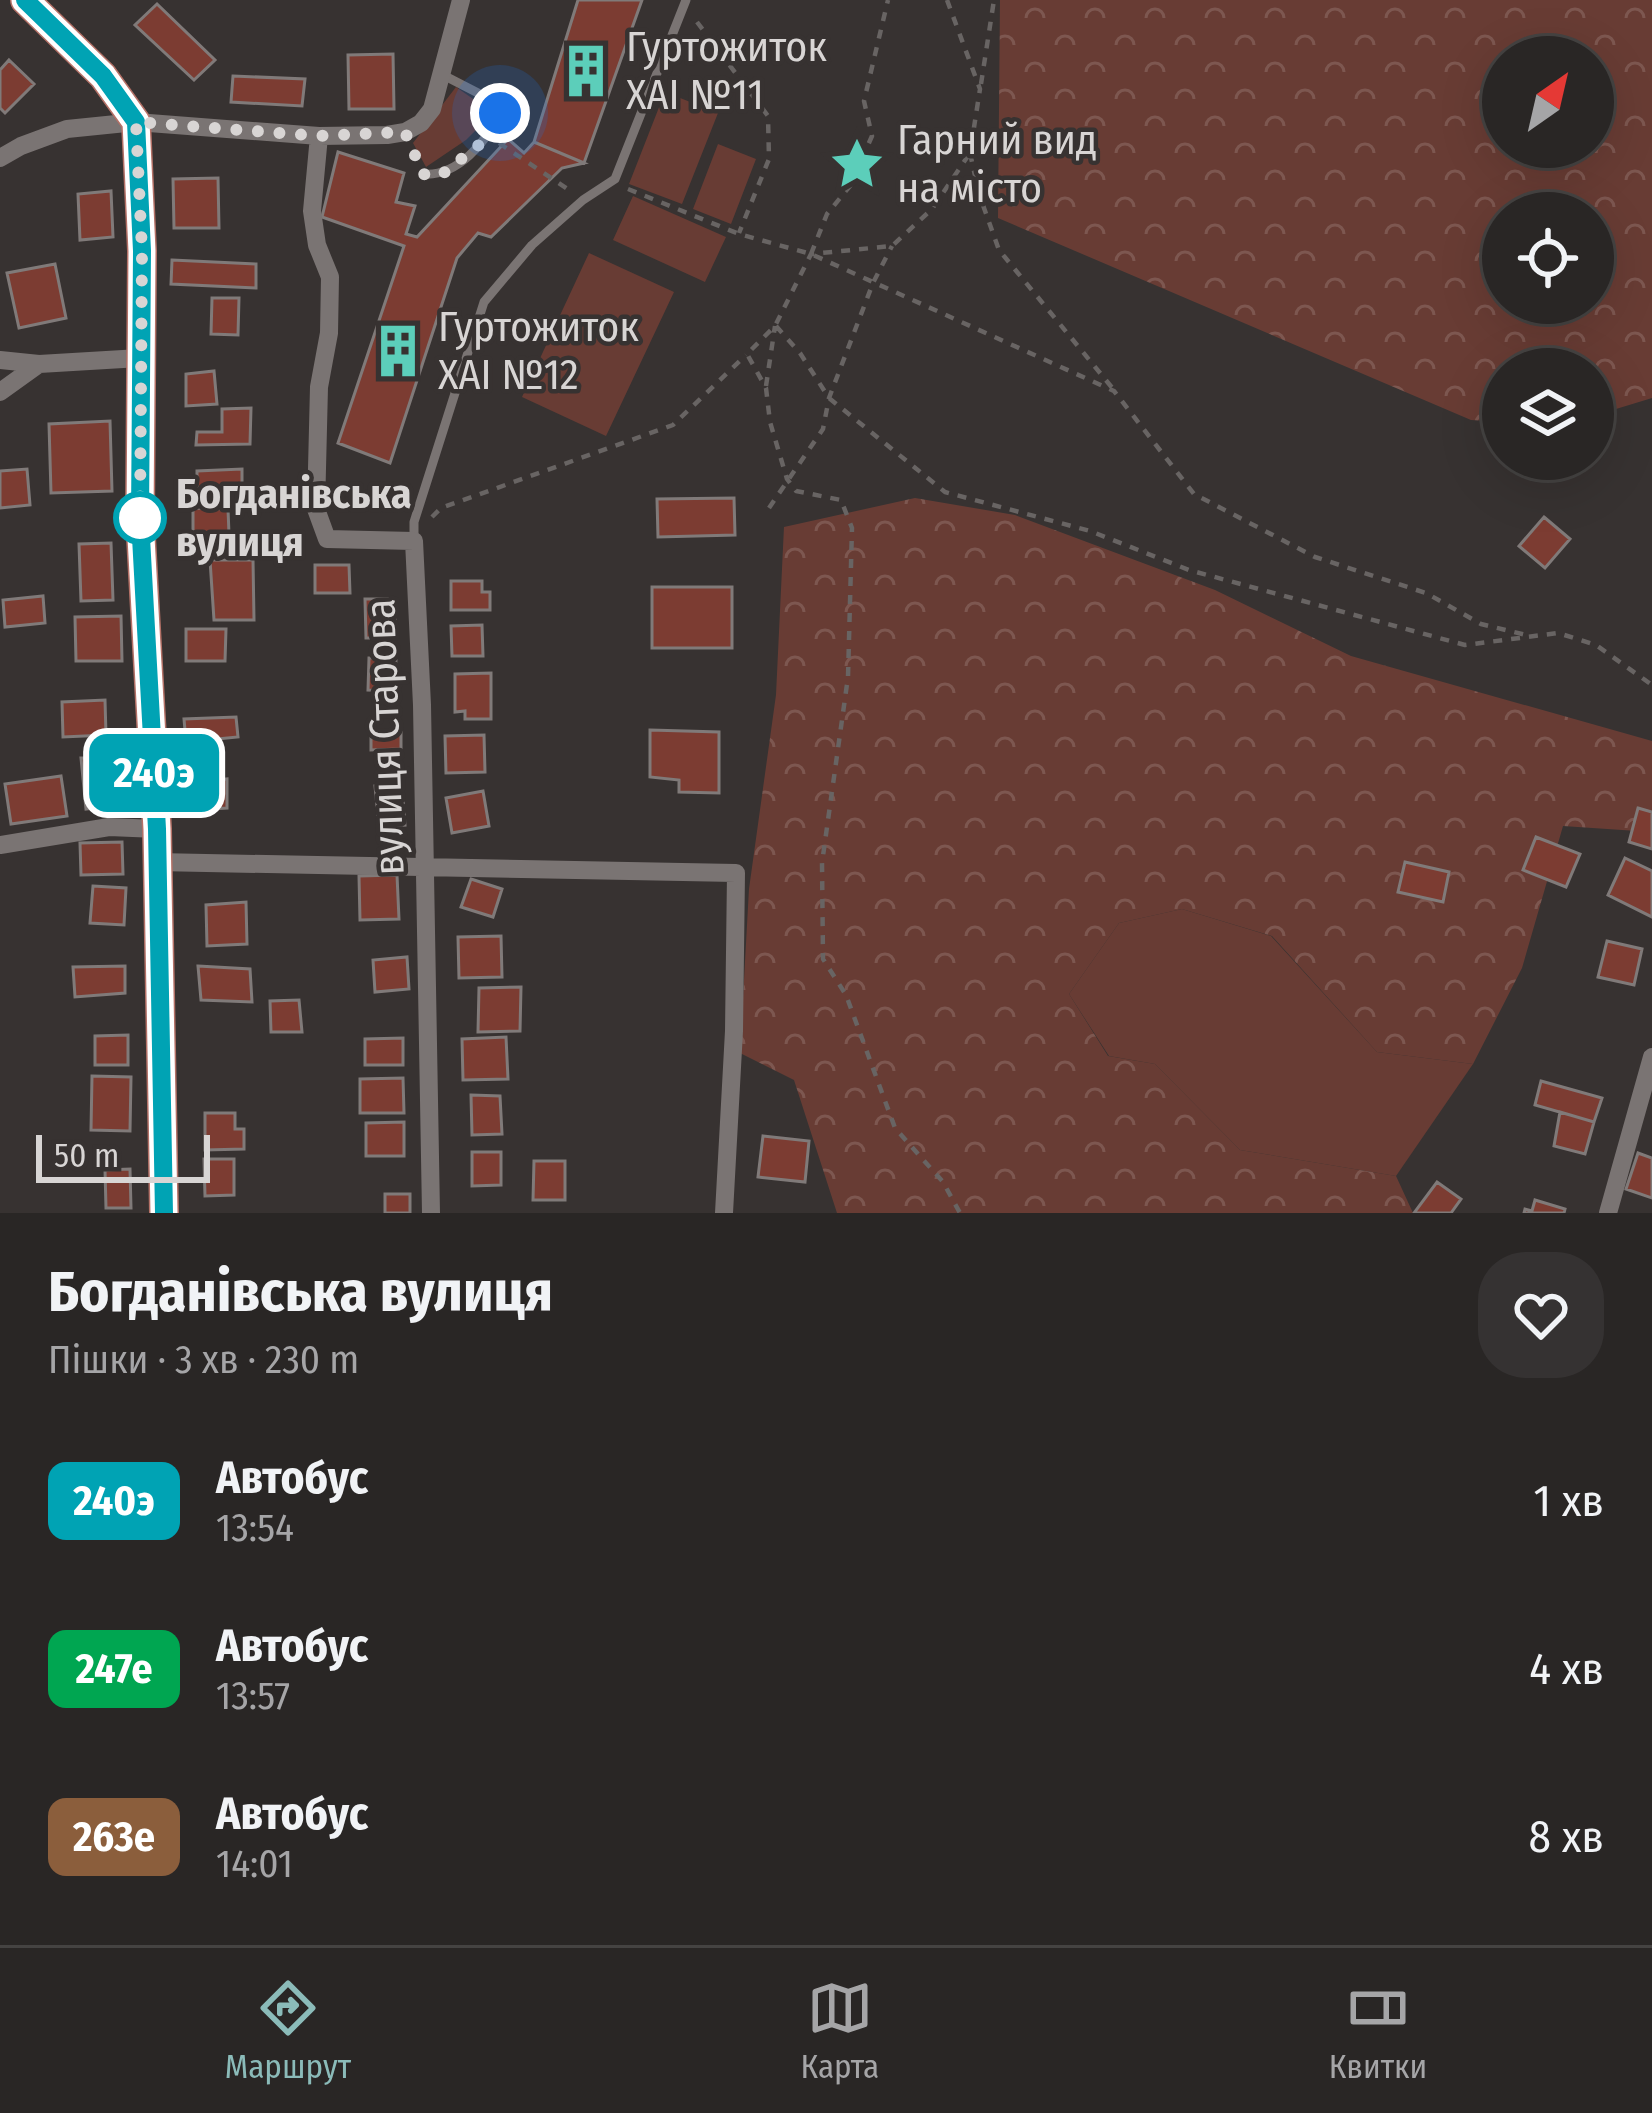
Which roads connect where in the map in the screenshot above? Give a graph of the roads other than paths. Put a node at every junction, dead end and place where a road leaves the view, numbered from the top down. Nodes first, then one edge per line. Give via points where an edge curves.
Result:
1 (25, 0) edge
2 (461, 0) edge
3 (684, 2) edge
4 (443, 75) junction
5 (136, 122) junction
6 (319, 136) junction
7 (0, 158) edge
8 (423, 174) dead end
9 (140, 358) junction
10 (0, 360) edge
11 (39, 364) junction
12 (0, 392) edge
13 (414, 535) junction
14 (157, 829) junction
15 (0, 844) edge
16 (156, 862) junction
17 (425, 864) junction
18 (1652, 1058) edge
19 (164, 1213) edge
20 (430, 1213) edge
21 (724, 1213) edge
22 (1608, 1213) edge

1 - 5 main road via 103,76
2 - 4 street
3 - 13 lane via 616,179 532,245 484,302
4 - 6 street via 432,110 405,132
4 - 8 lane via 500,113 490,136 440,176
5 - 6 street
5 - 7 street via 68,129
5 - 9 main road
6 - 13 street, вулиця Старова via 312,211 330,278 319,387 319,524 327,539
9 - 11 street
9 - 14 main road
10 - 11 street
11 - 12 street
13 - 17 street, вулиця Старова
14 - 15 street via 109,827
14 - 16 main road
16 - 17 street
16 - 19 main road
17 - 20 street, вулиця Старова
17 - 21 street via 736,873
18 - 22 street

